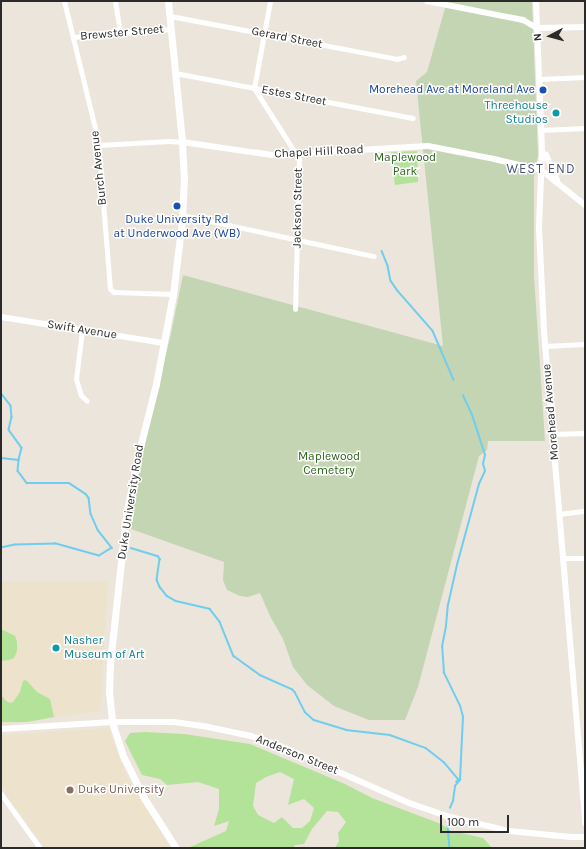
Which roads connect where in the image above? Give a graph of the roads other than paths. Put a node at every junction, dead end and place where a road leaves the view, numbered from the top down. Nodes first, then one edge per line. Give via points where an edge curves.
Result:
1 (64, 1) edge
2 (115, 1) edge
3 (168, 1) edge
4 (270, 1) edge
5 (427, 1) edge
6 (536, 1) edge
7 (170, 16) junction
8 (585, 27) edge
9 (171, 28) junction
10 (537, 28) junction
11 (120, 33) junction
12 (264, 34) junction
13 (73, 37) junction
14 (404, 57) dead end
15 (175, 73) junction
16 (585, 77) edge
17 (539, 79) junction
18 (254, 88) junction
19 (413, 118) dead end
20 (585, 128) edge
21 (540, 130) junction
22 (182, 142) junction
23 (99, 146) junction
24 (542, 152) junction
25 (297, 154) junction
26 (541, 170) junction
27 (561, 187) junction
28 (585, 205) edge
29 (182, 215) junction
30 (298, 239) junction
31 (374, 256) dead end
32 (173, 294) junction
33 (295, 309) dead end
34 (1, 317) edge
35 (82, 330) junction
36 (164, 343) junction
37 (585, 344) edge
38 (545, 346) junction
39 (87, 401) dead end
40 (585, 433) edge
41 (553, 434) junction
42 (585, 511) edge
43 (559, 514) junction
44 (563, 558) junction
45 (585, 558) edge
46 (112, 722) junction
47 (1, 729) edge
48 (583, 766) edge
49 (1, 794) edge
50 (585, 823) edge
51 (585, 837) edge
52 (40, 848) edge
53 (176, 848) edge

1 - 13 street, Burch Avenue
2 - 11 street
3 - 7 main road, Duke University Road
4 - 12 street
5 - 10 street via 520,20
6 - 10 street, Morehead Avenue
7 - 9 main road, Duke University Road
7 - 12 street, Gerard Street
8 - 10 street
9 - 11 street, Brewster Street
9 - 15 main road, Duke University Road
10 - 17 street, Morehead Avenue
11 - 13 street, Brewster Street
12 - 14 street, Gerard Street via 397,59
12 - 18 street
13 - 23 street, Burch Avenue
15 - 18 street, Estes Street
15 - 22 main road, Duke University Road
16 - 17 street
17 - 21 street, Morehead Avenue
18 - 19 street, Estes Street
18 - 25 street, Jackson Street
20 - 21 street
21 - 24 street, Morehead Avenue
22 - 23 street
22 - 25 street, Chapel Hill Road via 264,154
22 - 29 main road, Duke University Road
23 - 32 street, Burch Avenue via 110,289 114,292
24 - 26 street, Morehead Avenue
24 - 27 street via 546,155
25 - 26 street, Chapel Hill Road via 428,146
25 - 30 street, Jackson Street
26 - 27 street, Chapel Hill Road
26 - 38 street, Morehead Avenue via 540,228
27 - 28 street, Chapel Hill Road
29 - 30 street
29 - 32 main road, Duke University Road
30 - 31 street
30 - 33 street, Jackson Street
32 - 36 main road, Duke University Road
34 - 35 street, Swift Avenue
35 - 36 street, Swift Avenue
35 - 39 street via 76,379 81,395
36 - 46 main road, Duke University Road via 126,516 110,664
37 - 38 street
38 - 41 street, Morehead Avenue
40 - 41 street
41 - 43 street, Morehead Avenue
42 - 43 street
43 - 44 street, Morehead Avenue
44 - 45 street
44 - 48 street, Morehead Avenue
46 - 47 street, Anderson Street
46 - 51 street, Anderson Street via 188,723 240,734 292,751 409,803 446,816 509,831
46 - 53 main road, Duke University Road via 127,764 144,798
48 - 50 street, Morehead Avenue
49 - 52 street

